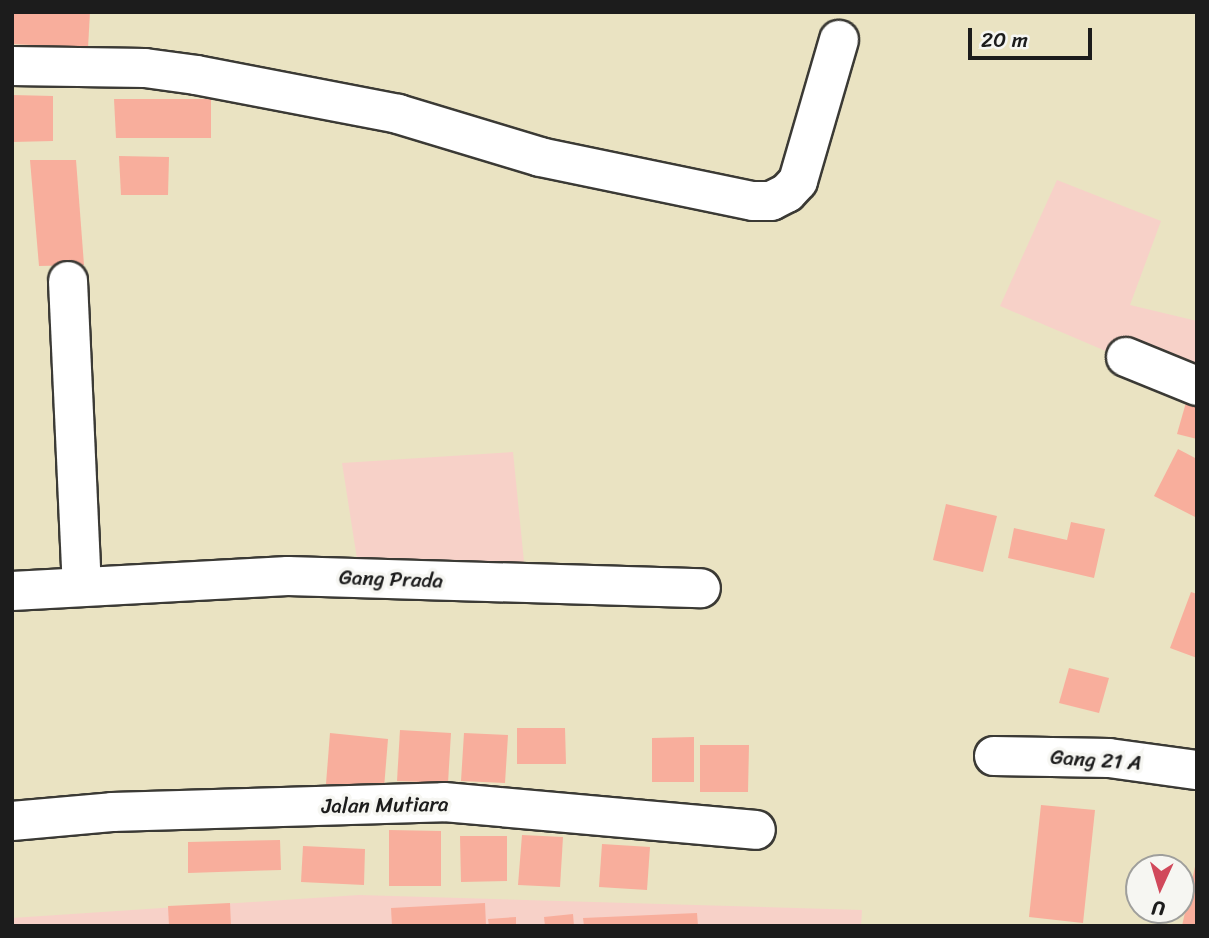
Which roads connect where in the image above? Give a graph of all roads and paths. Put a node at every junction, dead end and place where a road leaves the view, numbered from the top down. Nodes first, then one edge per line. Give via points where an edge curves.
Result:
1 (839, 40) dead end
2 (12, 66) edge
3 (68, 281) dead end
4 (1126, 357) dead end
5 (1197, 386) edge
6 (82, 587) junction
7 (701, 587) dead end
8 (12, 591) edge
9 (995, 755) dead end
10 (1197, 770) edge
11 (12, 821) edge
12 (756, 830) dead end

1 - 2 street via 798,181 771,201 540,157 398,114 196,75 145,68
3 - 6 street
4 - 5 street
6 - 7 street, Gang Prada via 288,576
6 - 8 street, Gang Prada
9 - 10 street, Gang 21 A via 1109,758
11 - 12 street, Jalan Mutiara via 112,812 444,802

